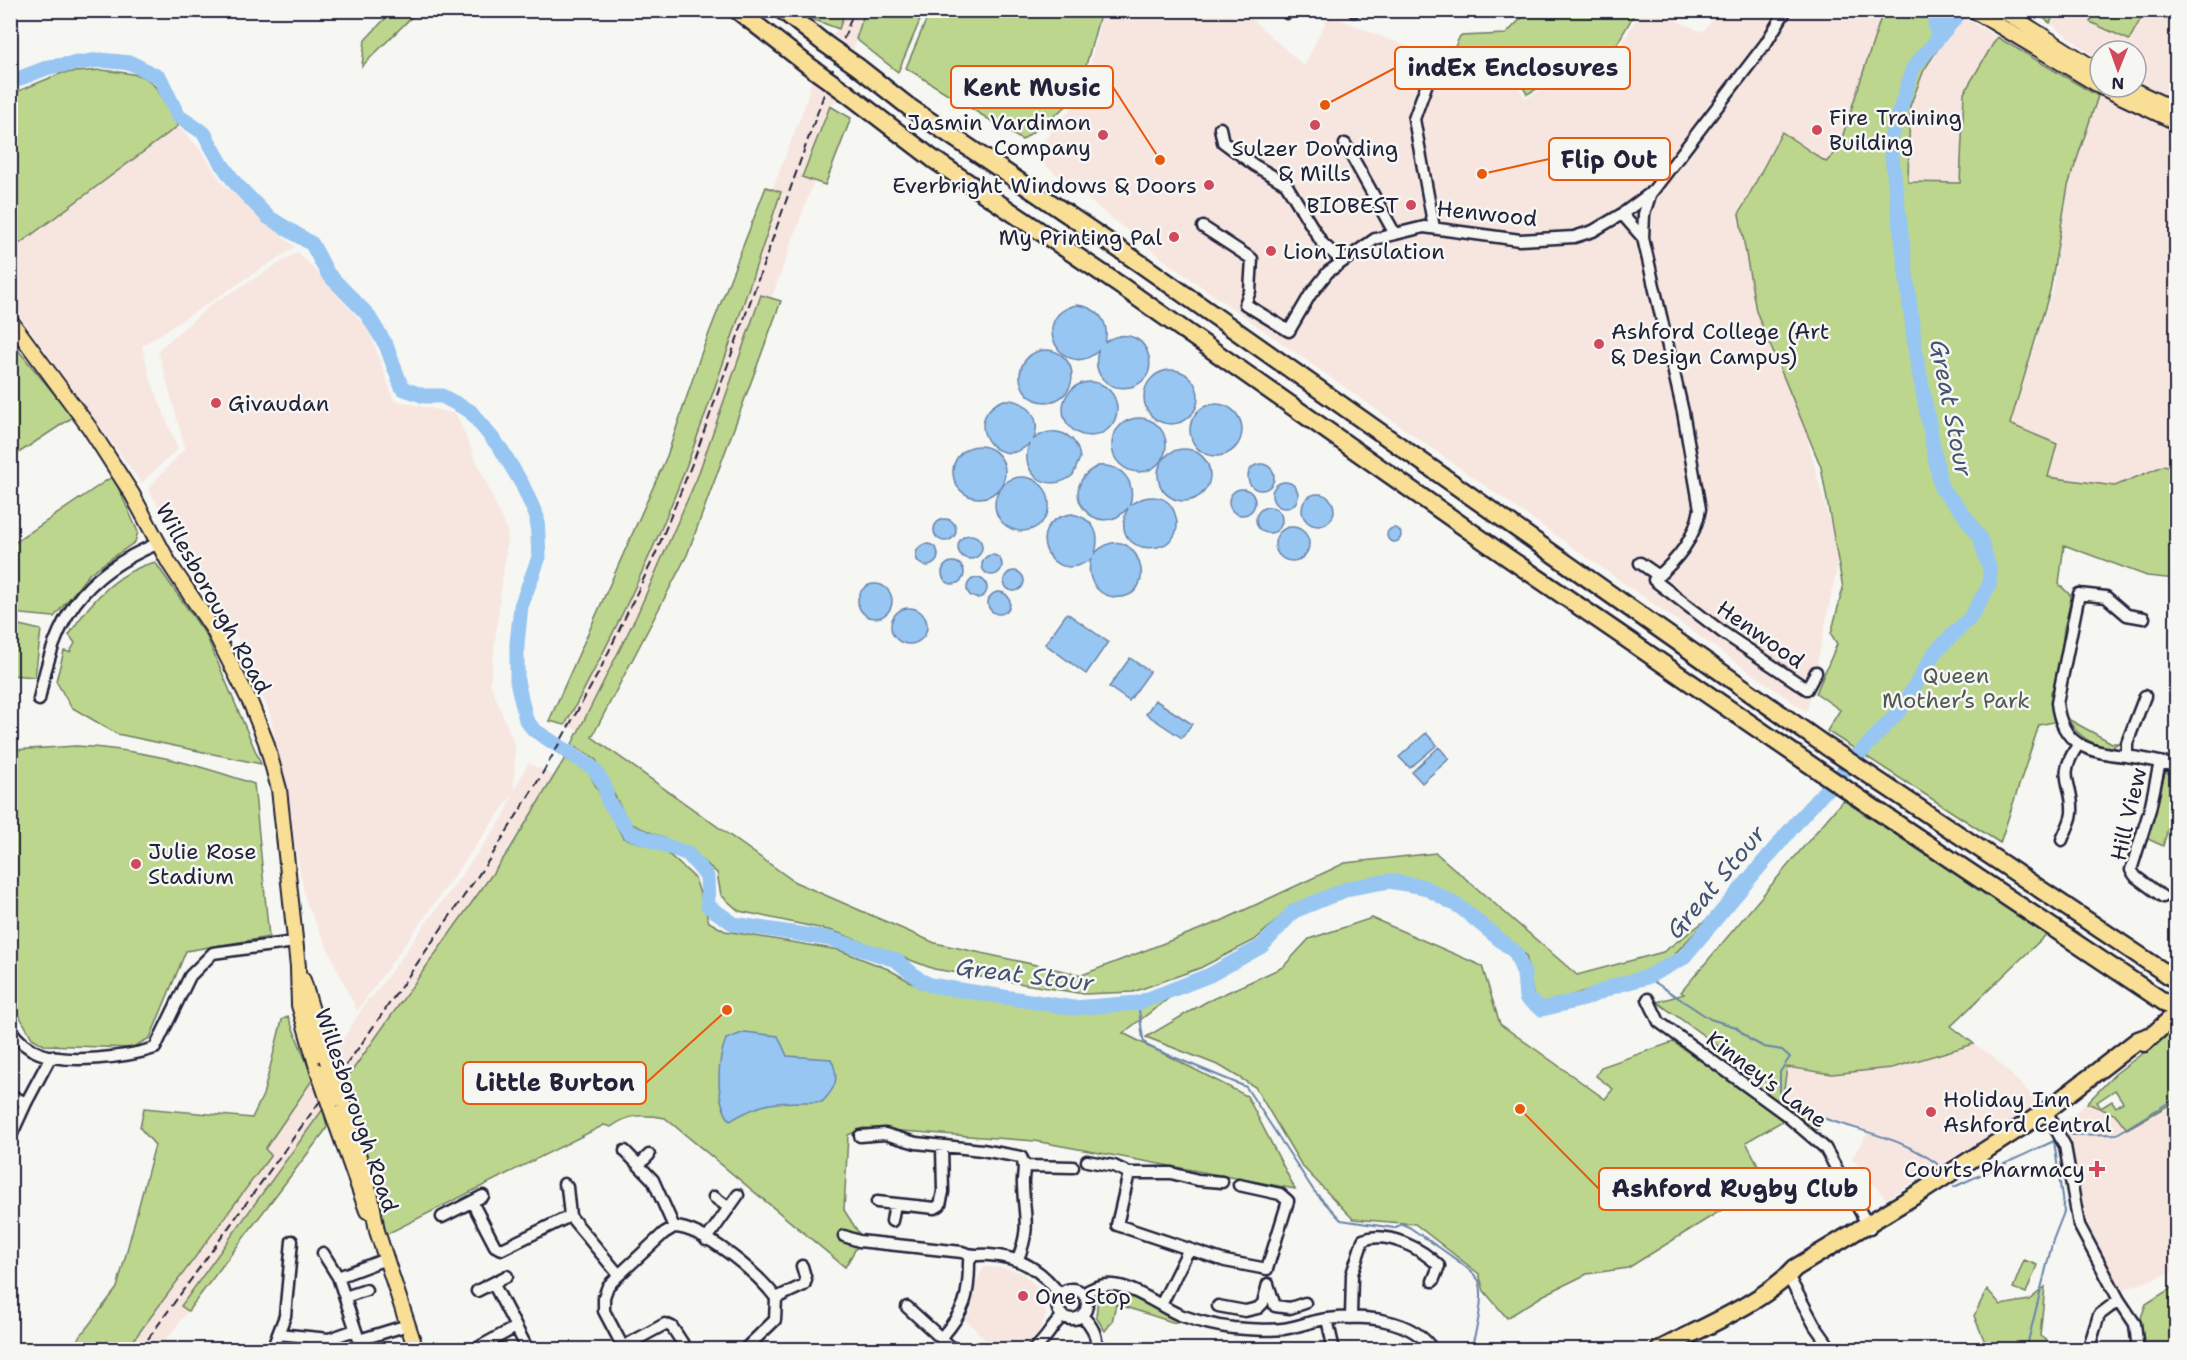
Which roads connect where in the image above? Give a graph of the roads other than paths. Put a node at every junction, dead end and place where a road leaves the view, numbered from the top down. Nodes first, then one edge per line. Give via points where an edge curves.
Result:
1 (737, 10) edge
2 (782, 10) edge
3 (1786, 10) edge
4 (2002, 10) edge
5 (1973, 11) edge
6 (1993, 16) edge
7 (2088, 64) edge
8 (1430, 75) dead end
9 (2088, 78) edge
10 (2148, 97) edge
11 (2127, 99) edge
12 (2176, 110) edge
13 (2176, 122) edge
14 (1221, 128) dead end
15 (1345, 144) dead end
16 (1652, 192) junction
17 (1623, 214) junction
18 (1203, 227) dead end
19 (1434, 228) junction
20 (1395, 234) junction
21 (1643, 238) junction
22 (1342, 261) junction
23 (10, 320) edge
24 (159, 543) junction
25 (1640, 562) dead end
26 (1659, 576) junction
27 (2144, 618) dead end
28 (1816, 672) dead end
29 (2145, 696) dead end
30 (39, 700) dead end
31 (2078, 745) junction
32 (2127, 756) junction
33 (2160, 762) junction
34 (2176, 766) edge
35 (2062, 840) dead end
36 (2163, 897) dead end
37 (295, 942) junction
38 (298, 967) junction
39 (2176, 980) edge
40 (1648, 999) dead end
41 (2173, 1015) edge
42 (10, 1029) edge
43 (51, 1056) junction
44 (10, 1095) edge
45 (26, 1103) junction
46 (336, 1105) junction
47 (2051, 1119) junction
48 (860, 1136) dead end
49 (10, 1138) edge
50 (942, 1147) junction
51 (626, 1151) dead end
52 (649, 1155) dead end
53 (1087, 1161) dead end
54 (639, 1165) junction
55 (1024, 1166) junction
56 (1073, 1167) dead end
57 (1129, 1173) junction
58 (1222, 1182) dead end
59 (564, 1184) dead end
60 (1239, 1185) dead end
61 (738, 1195) dead end
62 (483, 1196) dead end
63 (714, 1197) dead end
64 (472, 1202) junction
65 (877, 1202) dead end
66 (895, 1204) junction
67 (728, 1207) junction
68 (570, 1216) junction
69 (442, 1217) dead end
70 (892, 1221) dead end
71 (674, 1227) junction
72 (1869, 1228) junction
73 (844, 1236) dead end
74 (706, 1240) junction
75 (292, 1241) dead end
76 (1189, 1249) junction
77 (323, 1253) dead end
78 (972, 1257) junction
79 (386, 1259) junction
80 (1018, 1259) junction
81 (802, 1266) dead end
82 (1267, 1269) junction
83 (619, 1275) junction
84 (507, 1276) dead end
85 (1788, 1276) junction
86 (338, 1277) junction
87 (1433, 1281) dead end
88 (493, 1283) junction
89 (1268, 1284) junction
90 (366, 1290) dead end
91 (477, 1291) dead end
92 (1084, 1294) junction
93 (1060, 1295) junction
94 (345, 1297) junction
95 (776, 1298) junction
96 (2119, 1300) junction
97 (1305, 1303) dead end
98 (1161, 1305) junction
99 (1218, 1306) dead end
100 (907, 1307) dead end
101 (1063, 1316) junction
102 (1082, 1316) junction
103 (1351, 1318) junction
104 (1327, 1319) junction
105 (408, 1325) junction
106 (516, 1328) junction
107 (355, 1330) junction
108 (278, 1334) junction
109 (942, 1337) junction
110 (481, 1346) dead end
111 (621, 1348) edge
112 (272, 1350) edge
113 (416, 1350) edge
114 (528, 1350) edge
115 (687, 1350) edge
116 (744, 1350) edge
117 (954, 1350) edge
118 (1034, 1350) edge
119 (1096, 1350) edge
120 (1334, 1350) edge
121 (1433, 1350) edge
122 (1659, 1350) edge
123 (1833, 1350) edge
124 (2088, 1350) edge
125 (2138, 1350) edge

1 - 41 highway, bridge via 933,159
2 - 39 highway, bridge via 909,107 1141,264 1826,746
3 - 16 street, Henwood via 1766,43
4 - 7 main road
5 - 6 main road
6 - 9 main road
8 - 19 street via 1414,119
10 - 12 main road
11 - 13 main road
14 - 22 street via 1223,142 1286,184 1322,243
15 - 20 street
16 - 17 street, Henwood
16 - 21 street, Henwood via 1644,214
17 - 19 street, Henwood via 1593,231 1554,239 1520,240
17 - 21 street, Henwood
18 - 22 street, Henwood via 1252,260 1245,304 1289,331 1310,295
19 - 20 street, Henwood
20 - 22 street, Henwood via 1375,240
21 - 26 street, Henwood via 1683,412 1700,509 1685,548
23 - 24 main road, Willesborough Road via 89,427
24 - 30 street via 130,555 76,601 51,647
24 - 37 main road, Willesborough Road via 213,629 266,742 279,789
25 - 26 street, Henwood
26 - 28 street, Henwood via 1654,580 1807,689
27 - 31 street via 2127,615 2106,597 2076,589 2057,703 2058,715
29 - 32 street via 2127,744
31 - 32 street via 2104,755
31 - 35 street via 2067,763 2062,791 2072,814
32 - 33 street
33 - 34 street
33 - 36 street, Hill View via 2131,870
37 - 38 main road, Willesborough Road
37 - 43 street via 213,953 190,976 155,1048 135,1055 100,1058
38 - 46 main road, Willesborough Road, bridge
38 - 46 main road, Willesborough Road, bridge via 299,1005 318,1071
40 - 72 street, Kinney's Lane via 1659,1022 1825,1148
41 - 47 highway
42 - 43 street via 38,1053
43 - 45 street
44 - 45 street
45 - 49 street
46 - 79 main road, Willesborough Road via 371,1197
47 - 72 highway
47 - 96 street via 2065,1146 2079,1225
48 - 50 street via 885,1134
50 - 55 street via 1007,1154 1021,1158
50 - 66 street via 940,1205 935,1208
51 - 54 street
52 - 54 street
53 - 57 street
54 - 71 street via 653,1180
55 - 56 street
55 - 80 street via 1022,1184 1028,1228
57 - 58 street via 1148,1171
57 - 76 street via 1117,1225
59 - 68 street
60 - 82 street via 1280,1194 1288,1201
61 - 67 street
62 - 64 street
63 - 67 street
64 - 68 street via 495,1246 502,1250
64 - 69 street
65 - 66 street
66 - 70 street
67 - 74 street
68 - 83 street
71 - 74 street via 691,1230
71 - 83 street
72 - 85 highway via 1805,1271
73 - 78 street via 962,1252
74 - 95 street via 750,1270
75 - 108 street via 285,1316
76 - 82 street
76 - 98 street
77 - 86 street
78 - 80 street
78 - 109 street via 964,1308
79 - 86 street
79 - 105 main road, Willesborough Road
80 - 93 street
81 - 95 street via 804,1284
82 - 89 street
83 - 111 street via 608,1286 603,1303
84 - 88 street
85 - 122 highway via 1742,1306
85 - 123 street
86 - 94 street
87 - 103 street via 1439,1266 1430,1256 1406,1243 1378,1237 1363,1240 1353,1274
88 - 91 street
88 - 106 street
89 - 97 street via 1275,1306 1290,1308
89 - 99 street via 1258,1308 1245,1311
90 - 94 street
92 - 93 street via 1072,1289
92 - 98 street via 1091,1288 1120,1286 1139,1291
92 - 102 street via 1087,1308
93 - 101 street via 1058,1308
94 - 107 street
95 - 116 street via 775,1320
96 - 124 street via 2099,1315
96 - 125 street via 2135,1324
98 - 104 street via 1199,1321 1232,1328 1284,1329
100 - 109 street
101 - 102 street
101 - 118 street
102 - 119 street via 1096,1335
103 - 104 street
103 - 121 street via 1412,1329
104 - 120 street
105 - 107 street via 359,1340
105 - 113 main road, Willesborough Road
106 - 110 street
106 - 114 street
107 - 108 street via 329,1340
108 - 112 street
109 - 117 street
111 - 115 street via 669,1324

